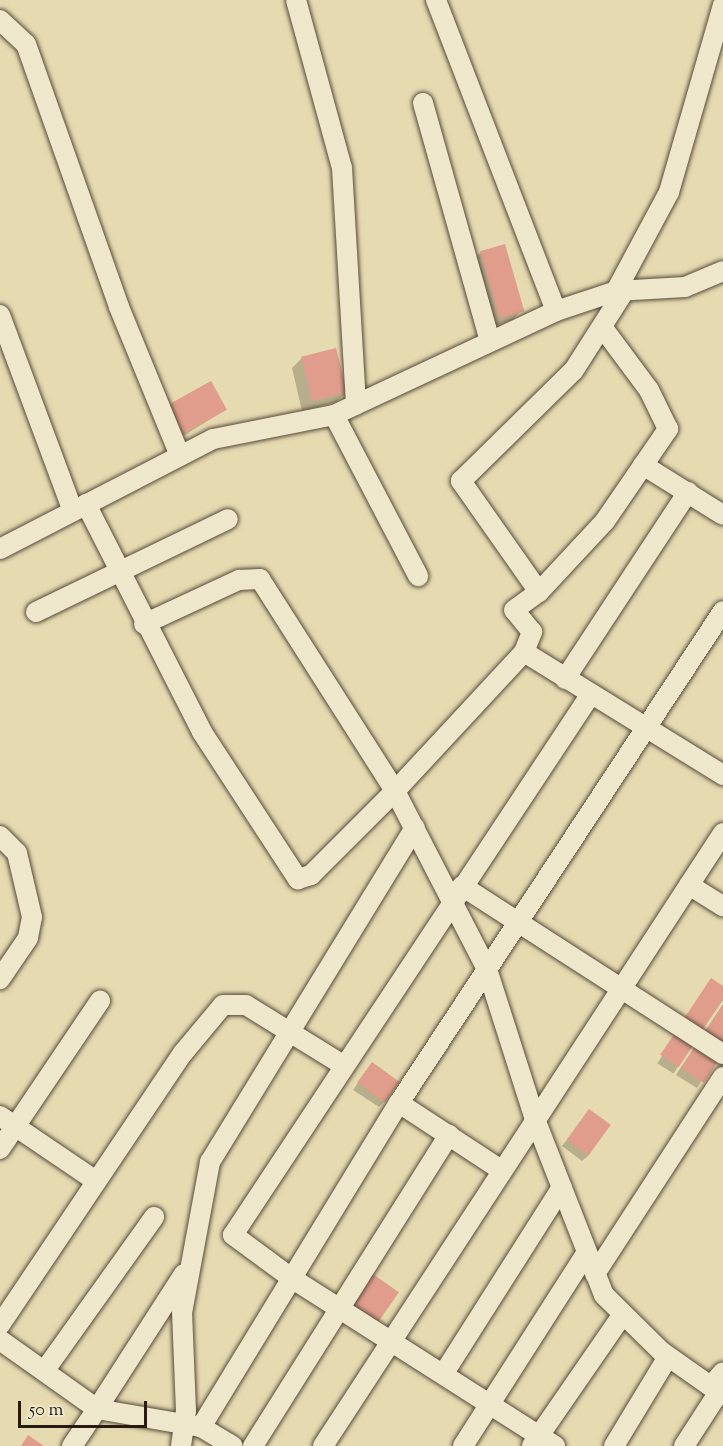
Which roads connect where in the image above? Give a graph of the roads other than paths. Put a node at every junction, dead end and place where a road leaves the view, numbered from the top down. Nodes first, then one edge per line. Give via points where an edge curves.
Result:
1 (296, 0) edge
2 (442, 5) edge
3 (723, 5) edge
4 (0, 20) edge
5 (423, 103) dead end
6 (723, 271) edge
7 (621, 291) junction
8 (556, 311) junction
9 (0, 315) edge
10 (603, 328) junction
11 (490, 341) junction
12 (356, 405) junction
13 (334, 415) junction
14 (179, 453) junction
15 (643, 465) junction
16 (688, 492) junction
17 (79, 508) junction
18 (723, 514) edge
19 (228, 519) dead end
20 (0, 549) edge
21 (117, 573) junction
22 (418, 576) dead end
23 (539, 592) junction
24 (723, 611) edge
25 (36, 612) dead end
26 (144, 624) junction
27 (524, 652) junction
28 (566, 679) junction
29 (591, 694) junction
30 (647, 728) junction
31 (723, 775) edge
32 (395, 791) junction
33 (415, 828) junction
34 (723, 834) edge
35 (0, 836) edge
36 (689, 885) junction
37 (458, 892) junction
38 (723, 906) edge
39 (518, 922) junction
40 (487, 969) junction
41 (0, 979) edge
42 (622, 986) junction
43 (100, 1000) dead end
44 (290, 1031) junction
45 (723, 1054) edge
46 (343, 1065) junction
47 (723, 1077) edge
48 (399, 1103) junction
49 (535, 1119) junction
50 (7, 1121) edge
51 (448, 1135) junction
52 (0, 1149) edge
53 (501, 1170) junction
54 (96, 1181) junction
55 (562, 1187) junction
56 (153, 1217) dead end
57 (586, 1254) junction
58 (189, 1267) junction
59 (594, 1274) junction
60 (291, 1277) junction
61 (339, 1308) junction
62 (621, 1317) junction
63 (0, 1325) edge
64 (0, 1340) edge
65 (392, 1340) junction
66 (669, 1357) junction
67 (45, 1370) junction
68 (444, 1373) junction
69 (719, 1386) edge
70 (490, 1403) junction
71 (97, 1409) junction
72 (194, 1426) junction
73 (542, 1442) edge
74 (72, 1446) edge
75 (181, 1446) edge
76 (233, 1446) edge
77 (253, 1446) edge
78 (323, 1446) edge
79 (463, 1446) edge
80 (614, 1446) edge
81 (684, 1446) edge

1 - 12 street via 342,168
2 - 8 street
3 - 7 street via 669,192
4 - 14 street via 26,44 118,307
5 - 11 street
6 - 7 street via 685,287
7 - 8 street
7 - 10 street
8 - 11 street
9 - 17 street
10 - 15 street via 649,390 668,429
10 - 23 street via 574,370 461,482
11 - 12 street
12 - 13 street
13 - 14 street via 238,432
13 - 22 street
14 - 17 street
15 - 16 street
15 - 23 street via 605,520
16 - 18 street
16 - 28 street
17 - 20 street
17 - 21 street
19 - 21 street
21 - 25 street
21 - 26 street
23 - 27 street via 514,610 532,632
24 - 30 street
26 - 32 street via 239,580 260,579
26 - 32 street via 202,732 298,879 311,875
27 - 28 street
27 - 32 street
28 - 29 street
29 - 30 street
29 - 37 street
30 - 31 street
30 - 39 street
32 - 33 street
33 - 37 street
33 - 44 street
34 - 36 street
35 - 41 street via 17,853 32,918 28,938
36 - 38 street
36 - 42 street
37 - 39 street
37 - 40 street
37 - 46 street
39 - 40 street
39 - 42 street
40 - 48 street
40 - 49 street
42 - 45 street
42 - 49 street
43 - 50 street
44 - 46 street
44 - 54 street via 246,1005 223,1005 183,1053
44 - 58 street via 213,1155
46 - 60 street via 234,1235
47 - 59 street
48 - 51 street
48 - 60 street
49 - 53 street
49 - 55 street
50 - 52 street
50 - 54 street
51 - 53 street
51 - 61 street
53 - 65 street
54 - 63 street
55 - 57 street
55 - 68 street
56 - 67 street
57 - 59 street
57 - 70 street
58 - 71 street
58 - 72 street via 182,1313
59 - 62 street
60 - 61 street
60 - 72 street
61 - 65 street
61 - 77 street
62 - 66 street
62 - 73 street
64 - 67 street
65 - 68 street
65 - 78 street
66 - 69 street
66 - 80 street
67 - 71 street
68 - 70 street
69 - 81 street
70 - 73 street
70 - 79 street
71 - 72 street
71 - 74 street
72 - 75 street
72 - 76 street

